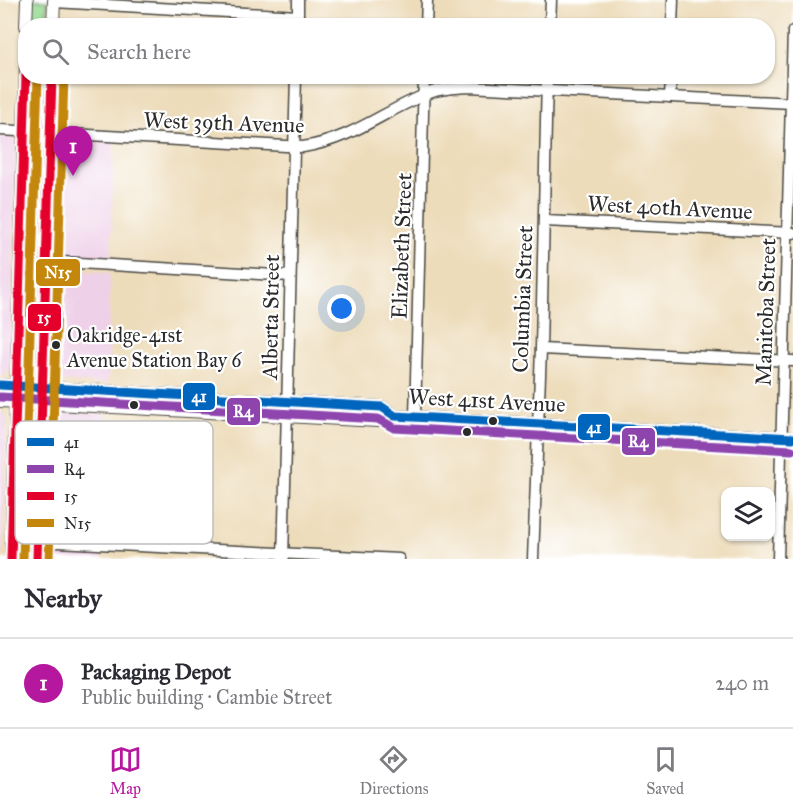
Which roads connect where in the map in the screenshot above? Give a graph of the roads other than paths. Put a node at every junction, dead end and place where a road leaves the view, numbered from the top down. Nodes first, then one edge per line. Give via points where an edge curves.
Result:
1 (27, 0) edge
2 (298, 0) edge
3 (427, 0) edge
4 (551, 0) edge
5 (673, 0) edge
6 (54, 1) edge
7 (26, 18) edge
8 (53, 18) edge
9 (261, 18) edge
10 (298, 18) edge
11 (426, 18) edge
12 (550, 18) edge
13 (672, 18) edge
14 (793, 31) edge
15 (25, 84) edge
16 (52, 84) edge
17 (296, 84) edge
18 (424, 84) edge
19 (547, 84) edge
20 (670, 84) edge
21 (547, 90) junction
22 (424, 96) junction
23 (670, 97) junction
24 (791, 103) edge
25 (0, 130) edge
26 (24, 132) junction
27 (50, 132) junction
28 (294, 147) junction
29 (545, 221) junction
30 (790, 233) edge
31 (46, 261) junction
32 (290, 276) junction
33 (541, 349) junction
34 (788, 361) edge
35 (0, 385) edge
36 (16, 386) junction
37 (42, 388) junction
38 (0, 401) edge
39 (287, 401) junction
40 (16, 402) junction
41 (42, 404) junction
42 (395, 416) junction
43 (287, 417) junction
44 (415, 417) junction
45 (15, 421) edge
46 (42, 421) edge
47 (537, 424) junction
48 (15, 433) edge
49 (787, 437) edge
50 (87, 544) edge
51 (283, 556) edge
52 (11, 559) edge
53 (399, 559) edge
54 (533, 559) edge
55 (778, 559) edge

1 - 7 main road
2 - 10 street
3 - 11 street
4 - 12 street
5 - 13 street
6 - 8 main road
6 - 9 street
14 - 24 street, Manitoba Street
15 - 26 main road
16 - 27 main road
17 - 28 street, Alberta Street
18 - 22 street, Elizabeth Street
19 - 21 street, Columbia Street
20 - 23 street
21 - 22 street, West 39th Avenue via 469,87
21 - 23 street, West 39th Avenue
21 - 29 street, Columbia Street
22 - 28 street, West 39th Avenue via 323,144
22 - 44 street, Elizabeth Street
23 - 24 street, West 39th Avenue
24 - 30 street, Manitoba Street
25 - 26 street, West 39th Avenue
26 - 27 street, West 39th Avenue
26 - 36 main road
27 - 28 street, West 39th Avenue
27 - 31 main road
28 - 32 street, Alberta Street
29 - 30 street, West 40th Avenue
29 - 33 street, Columbia Street
30 - 34 street, Manitoba Street
31 - 32 street
31 - 37 main road
32 - 39 street, Alberta Street
33 - 34 street
33 - 47 street, Columbia Street
34 - 49 street, Manitoba Street
35 - 36 main road, West 41st Avenue
36 - 37 main road, West 41st Avenue
36 - 40 main road
37 - 39 main road, West 41st Avenue
37 - 41 main road
38 - 40 main road, West 41st Avenue
39 - 42 main road, West 41st Avenue via 382,407
39 - 43 street, Alberta Street
40 - 41 main road, West 41st Avenue
40 - 45 main road
41 - 43 main road, West 41st Avenue
41 - 46 main road
42 - 43 main road, West 41st Avenue via 378,421
42 - 44 main road, West 41st Avenue
43 - 51 street, Alberta Street
44 - 47 main road, West 41st Avenue
47 - 49 main road, West 41st Avenue
47 - 54 street, Columbia Street
48 - 52 main road
49 - 55 street, Manitoba Street
50 - 51 street
51 - 53 street

